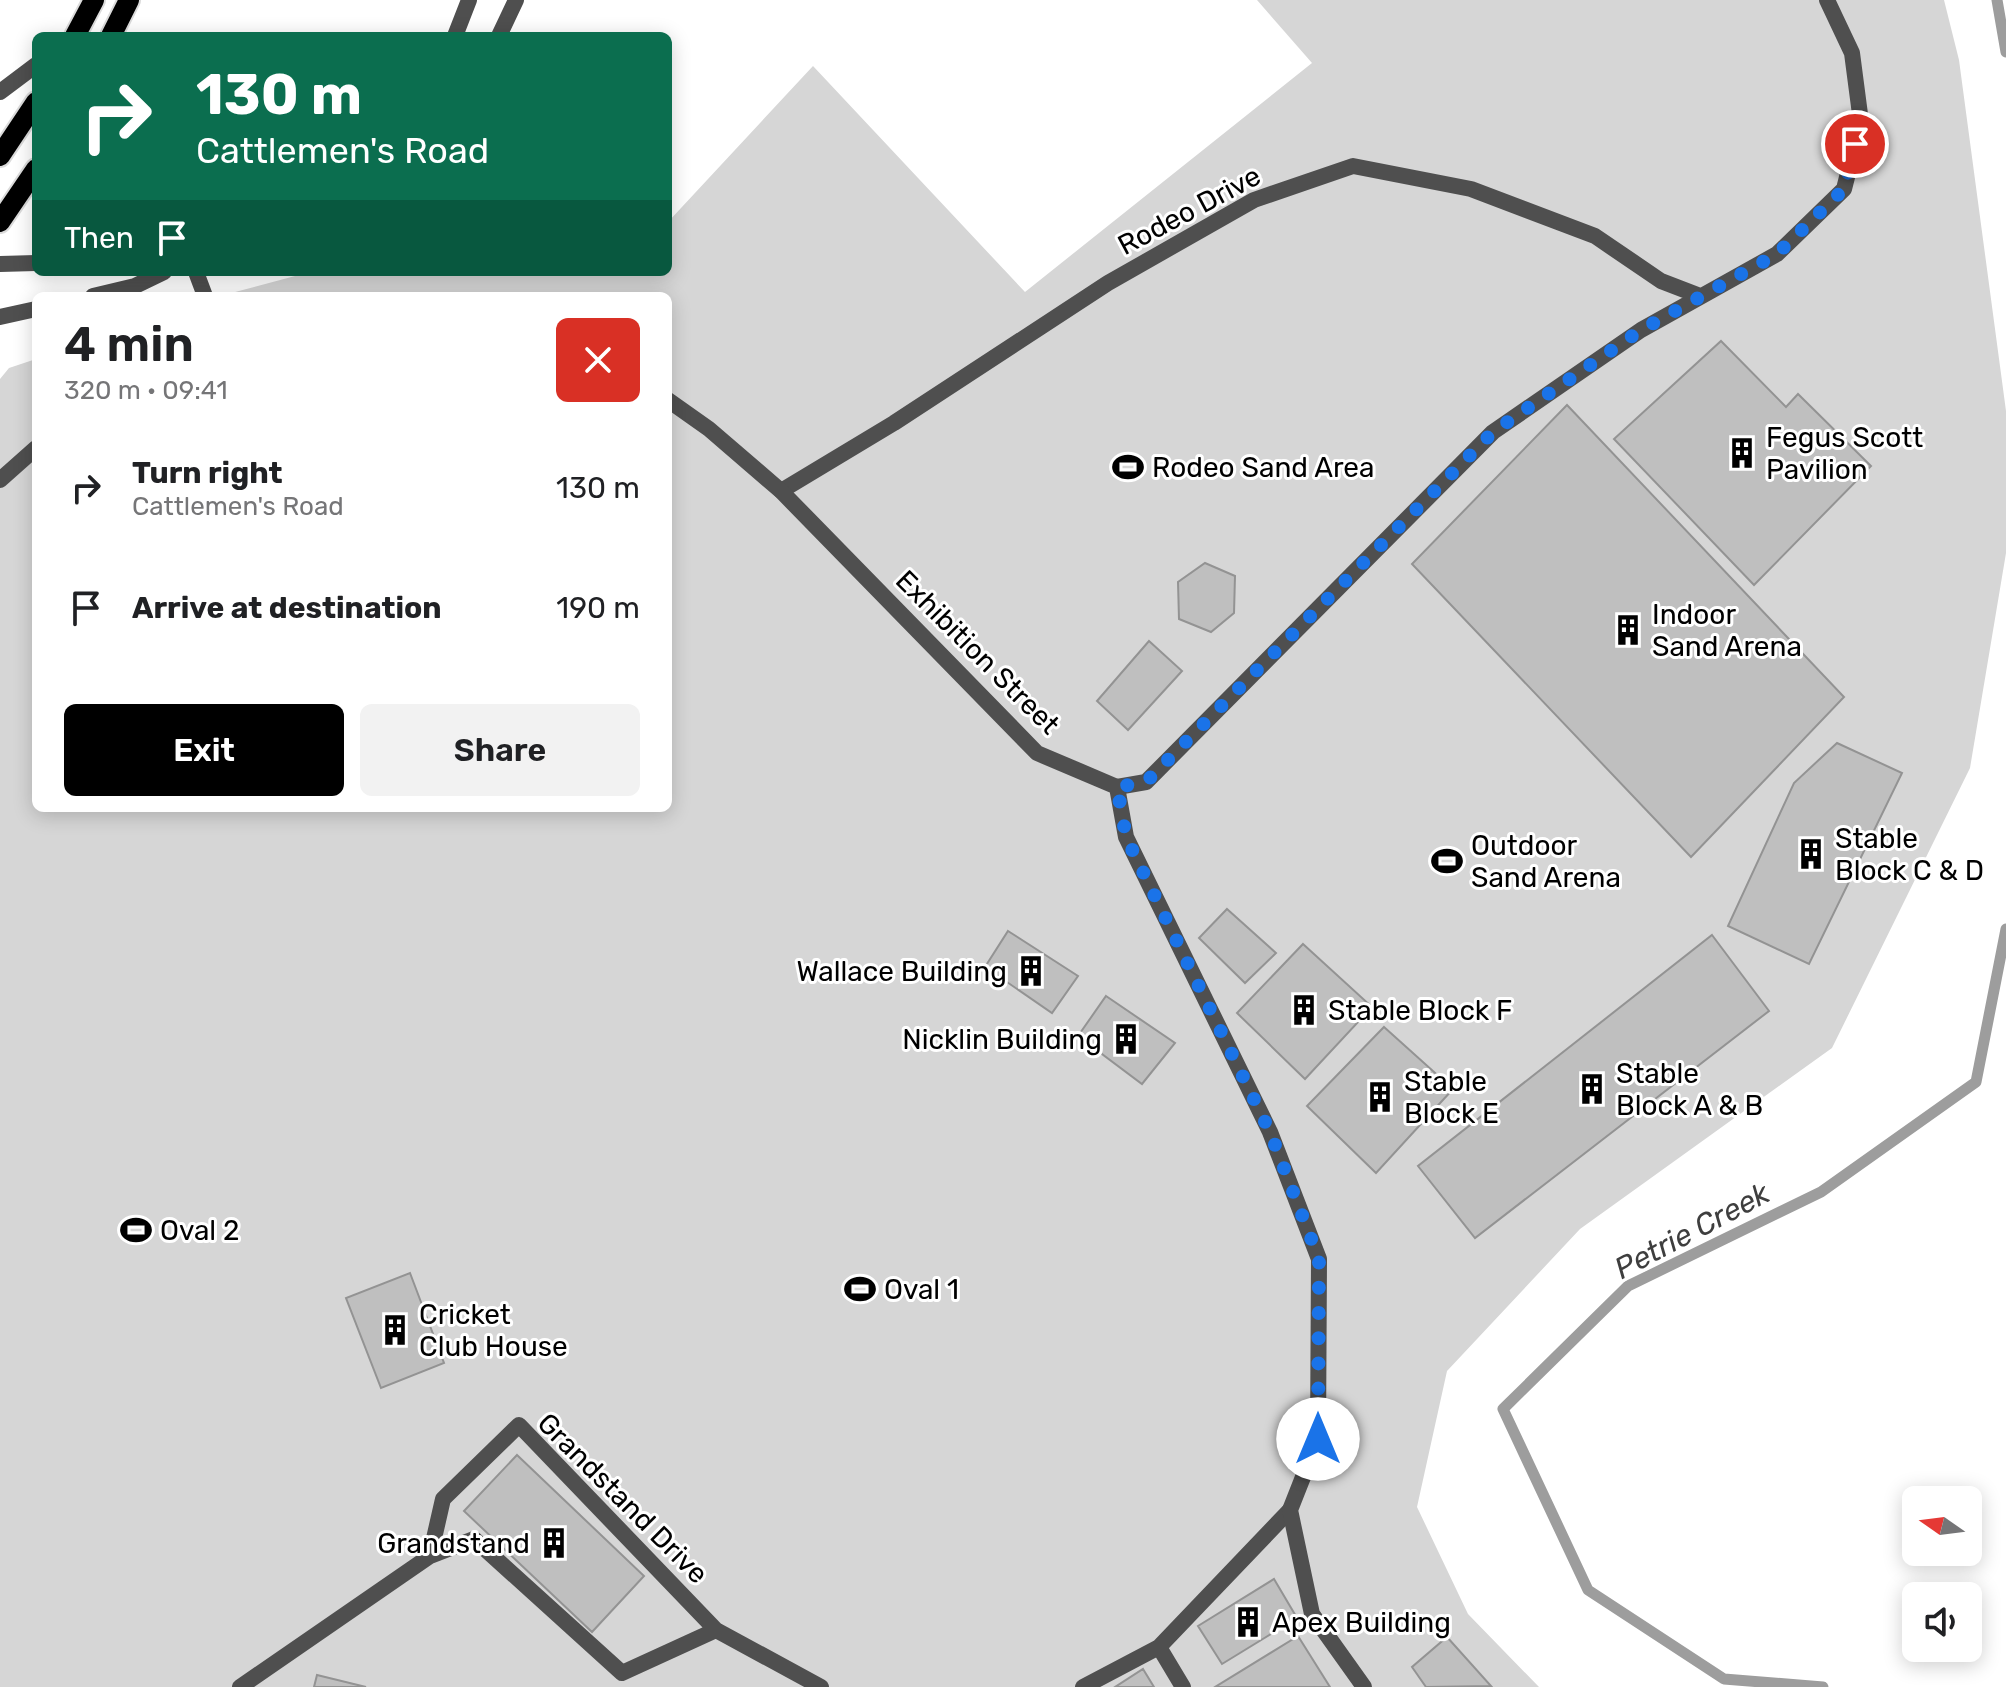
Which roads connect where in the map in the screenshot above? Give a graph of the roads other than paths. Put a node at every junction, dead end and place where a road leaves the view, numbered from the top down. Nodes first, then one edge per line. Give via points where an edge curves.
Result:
1 (94, 0) edge
2 (129, 0) edge
3 (469, 0) edge
4 (516, 0) edge
5 (1827, 0) edge
6 (77, 32) edge
7 (113, 32) edge
8 (457, 32) edge
9 (501, 32) edge
10 (32, 68) edge
11 (0, 92) edge
12 (32, 108) edge
13 (0, 156) edge
14 (32, 175) edge
15 (0, 222) edge
16 (32, 263) edge
17 (0, 264) edge
18 (156, 276) edge
19 (110, 292) edge
20 (1700, 296) junction
21 (32, 310) edge
22 (0, 317) edge
23 (672, 403) edge
24 (32, 452) edge
25 (0, 480) edge
26 (781, 491) junction
27 (1117, 787) junction
28 (1290, 1510) junction
29 (430, 1556) junction
30 (716, 1630) junction
31 (1159, 1647) junction
32 (240, 1687) edge
33 (821, 1687) edge
34 (1083, 1687) edge
35 (1183, 1687) edge
36 (1364, 1687) edge

1 - 6 main road
2 - 7 main road
3 - 8 street
4 - 9 street
5 - 20 street via 1852,53 1861,122 1844,189 1777,254
10 - 11 street
12 - 13 main road
14 - 15 main road
16 - 17 street
18 - 19 street
20 - 26 street, Rodeo Drive via 1661,281 1595,236 1471,189 1353,166 1254,200 1121,275
20 - 27 street via 1493,432 1146,782
21 - 22 street
23 - 26 street, Exhibition Street
24 - 25 street
26 - 27 street, Exhibition Street via 1037,753
27 - 28 street via 1126,837 1270,1132 1319,1259 1318,1439
28 - 31 street
28 - 36 street via 1312,1614
29 - 30 street via 474,1539 622,1673
29 - 30 street, Grandstand Drive via 443,1499 519,1425
29 - 32 street
30 - 33 street, Grandstand Drive
31 - 34 street
31 - 35 street

